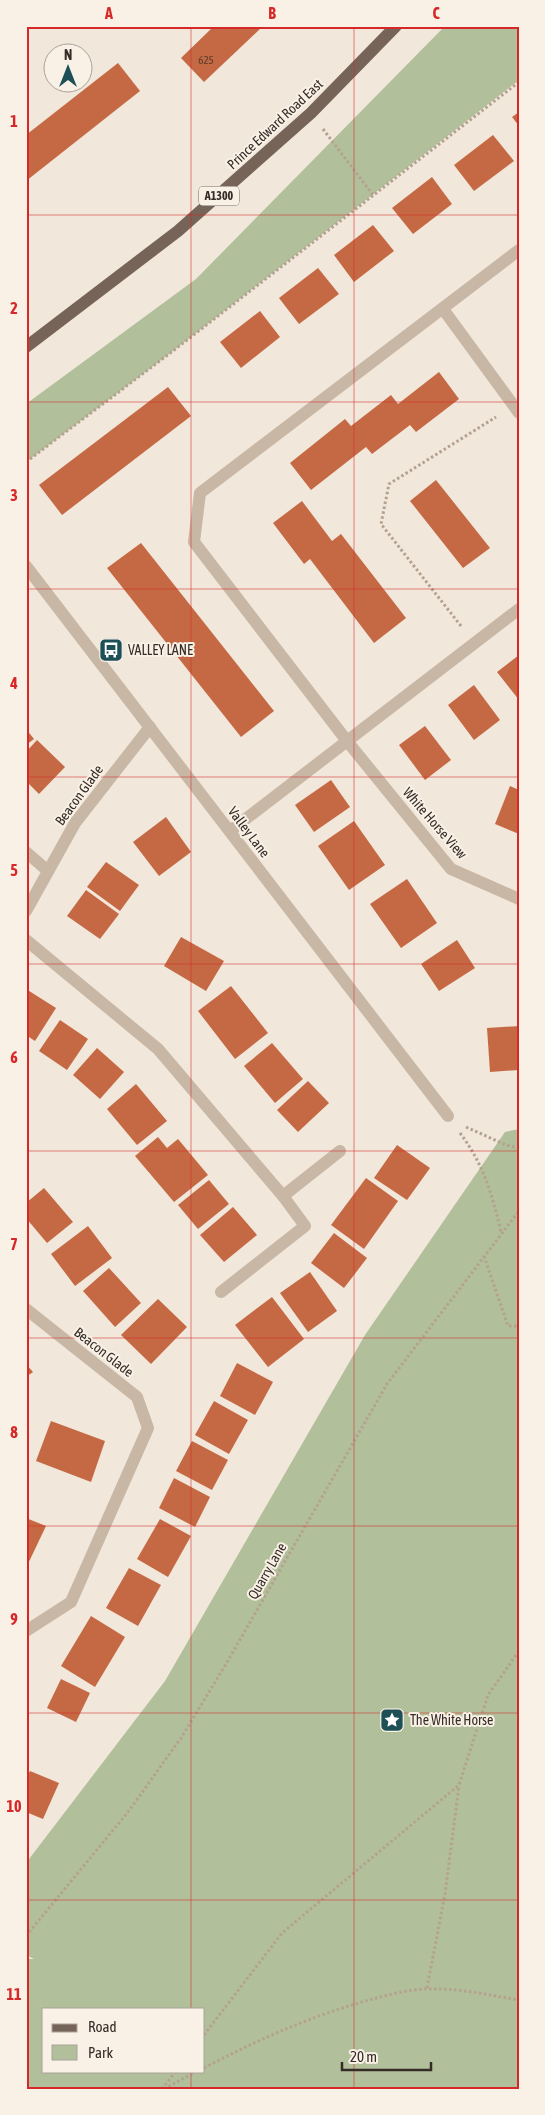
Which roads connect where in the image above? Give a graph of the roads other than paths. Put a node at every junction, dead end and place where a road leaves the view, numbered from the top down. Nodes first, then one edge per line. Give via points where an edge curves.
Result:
1 (396, 26) edge
2 (519, 250) edge
3 (442, 309) junction
4 (26, 347) edge
5 (516, 410) edge
6 (26, 566) edge
7 (519, 609) edge
8 (150, 727) junction
9 (348, 741) junction
10 (230, 831) junction
11 (26, 852) edge
12 (48, 871) junction
13 (519, 899) edge
14 (26, 911) edge
15 (26, 940) edge
16 (448, 1116) road end
17 (340, 1151) dead end
18 (283, 1196) junction
19 (221, 1292) dead end
20 (26, 1309) edge
21 (26, 1631) edge

1 - 4 main road, Prince Edward Road East / A1300 via 311,113 178,231
2 - 3 street, White Horse View
3 - 5 street
3 - 9 street, White Horse View via 200,493 194,542
6 - 8 street, Valley Lane
7 - 9 street
8 - 10 street, Valley Lane
8 - 12 street, Beacon Glade via 75,823
9 - 10 street
9 - 13 street, White Horse View via 451,869
10 - 16 street, Valley Lane
11 - 12 street
12 - 14 street, Beacon Glade
15 - 18 street via 158,1049
17 - 18 street
18 - 19 street via 305,1226
20 - 21 street, Beacon Glade via 137,1397 148,1428 72,1602

